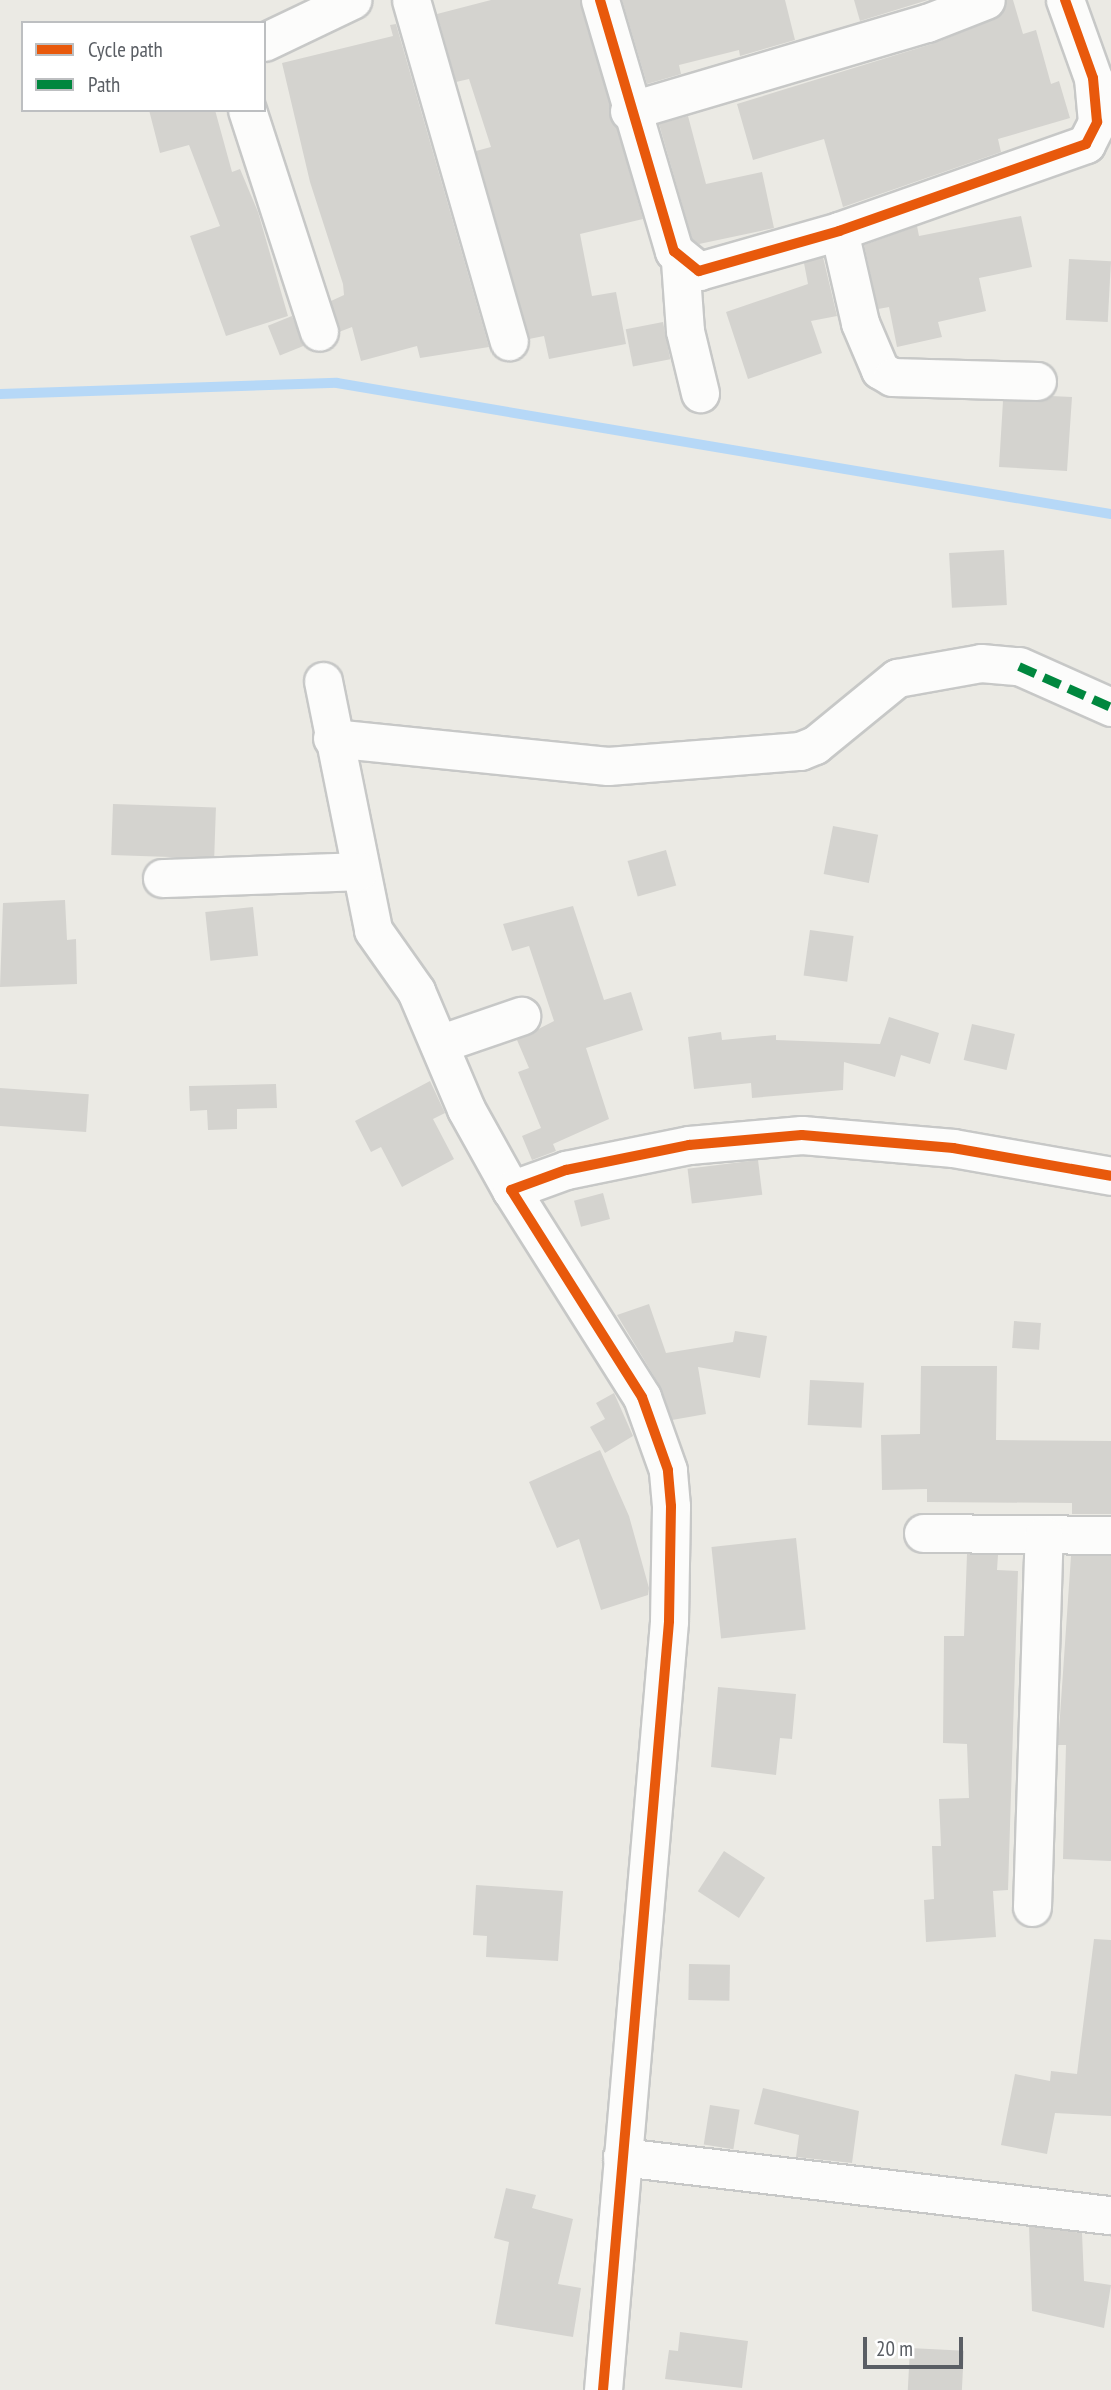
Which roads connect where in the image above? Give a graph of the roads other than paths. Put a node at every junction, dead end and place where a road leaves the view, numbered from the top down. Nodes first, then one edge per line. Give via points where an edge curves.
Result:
1 (352, 0) edge
2 (411, 0) edge
3 (600, 0) edge
4 (986, 0) edge
5 (1065, 0) edge
6 (266, 41) edge
7 (629, 111) junction
8 (248, 112) edge
9 (839, 231) junction
10 (680, 261) junction
11 (318, 331) dead end
12 (509, 341) dead end
13 (1037, 381) dead end
14 (701, 393) dead end
15 (323, 681) dead end
16 (1111, 707) edge
17 (332, 738) junction
18 (359, 871) junction
19 (162, 878) dead end
20 (521, 1016) dead end
21 (439, 1044) junction
22 (1111, 1176) edge
23 (511, 1190) junction
24 (923, 1533) dead end
25 (1044, 1535) junction
26 (1111, 1535) edge
27 (1032, 1908) dead end
28 (622, 2157) junction
29 (1111, 2215) edge
30 (603, 2390) edge

1 - 6 street
2 - 12 street
3 - 7 street
4 - 7 street via 928,23
5 - 9 street via 1093,78 1097,122 1086,144
7 - 10 street
8 - 11 street
9 - 10 street via 714,269 699,271
9 - 13 street via 864,335 880,370 892,377
10 - 14 street via 685,331
15 - 17 street
16 - 17 street via 1019,666 981,663 897,678 815,745 800,751 608,766
17 - 18 street
18 - 19 street
18 - 21 street via 381,948 416,991
20 - 21 street
21 - 23 street via 466,1109
22 - 23 street via 953,1149 802,1135 689,1145 566,1170
23 - 28 street via 642,1397 667,1470 669,1621
24 - 25 street
25 - 26 street
25 - 27 street
28 - 29 street
28 - 30 street

